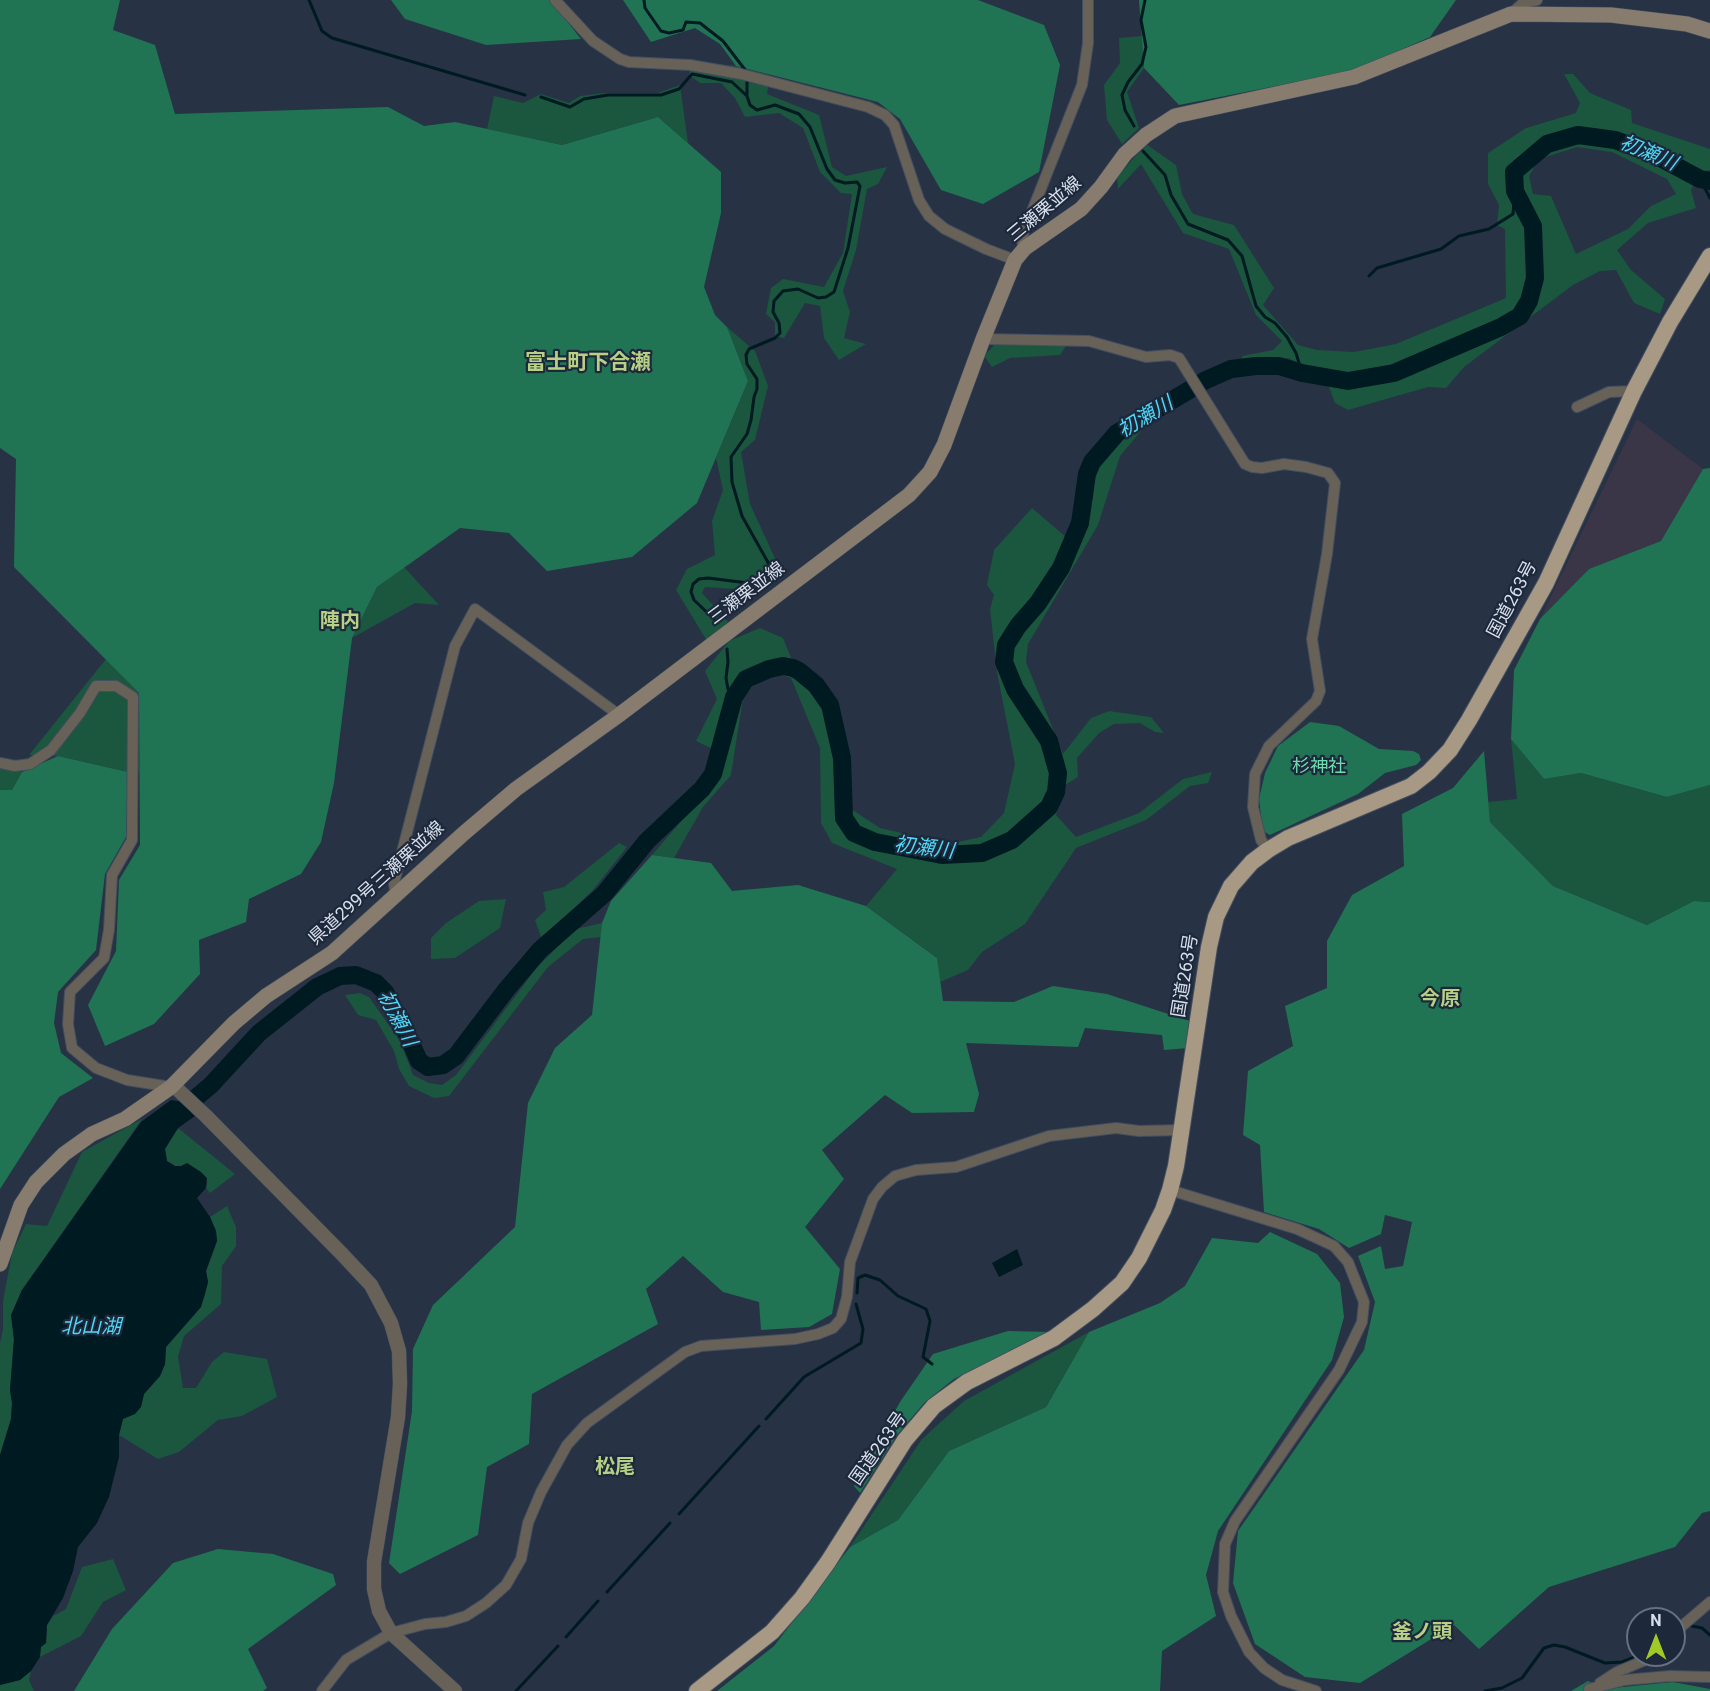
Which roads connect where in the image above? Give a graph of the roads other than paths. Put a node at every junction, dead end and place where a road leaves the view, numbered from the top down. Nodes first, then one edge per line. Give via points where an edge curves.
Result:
1 (555, 0) edge
2 (1088, 0) edge
3 (1537, 0) edge
4 (1511, 14) junction
5 (1710, 31) edge
6 (1020, 254) junction
7 (1710, 256) edge
8 (983, 339) junction
9 (1634, 391) junction
10 (1577, 407) dead end
11 (619, 715) junction
12 (0, 763) edge
13 (1268, 850) junction
14 (396, 896) junction
15 (173, 1088) junction
16 (1181, 1130) junction
17 (1170, 1190) junction
18 (0, 1264) edge
19 (1710, 1602) edge
20 (1686, 1622) edge
21 (391, 1633) junction
22 (1629, 1667) edge
23 (1710, 1677) edge
24 (1588, 1690) edge
25 (322, 1691) edge
26 (456, 1691) edge
27 (697, 1691) edge
28 (1316, 1691) edge

1 - 6 street via 593,41 620,59 690,65 757,77 885,115 894,125 919,200 929,216 945,229 986,249
2 - 6 street via 1088,43 1082,85 1022,239
3 - 4 street via 1523,3
4 - 5 main road, 三瀬栗並線 via 1611,15 1687,24
4 - 6 main road, 三瀬栗並線 via 1354,77 1175,116 1125,154 1082,209
6 - 8 main road, 三瀬栗並線
7 - 9 highway, 国道263号
8 - 11 main road, 三瀬栗並線 via 944,445 930,472 909,495
8 - 13 street via 1089,341 1146,357 1179,358 1245,464 1262,468 1284,464 1306,467 1328,474 1335,483 1312,639 1320,691 1316,700 1269,746 1256,774 1253,807 1261,840
9 - 10 street via 1609,392
9 - 13 highway, 国道263号 via 1546,583 1450,750 1411,786
11 - 14 main road, 県道299号三瀬栗並線 via 516,789
11 - 14 street via 476,609 455,646 394,883
12 - 15 street via 30,764 51,750 96,686 116,686 133,697 132,840 112,875 104,958 70,992 68,1024 72,1048 96,1068 127,1080
13 - 16 highway, 国道263号 via 1231,886 1216,917
14 - 15 main road, 県道299号三瀬栗並線 via 332,953 242,1016
15 - 18 main road, 県道299号三瀬栗並線 via 83,1140 36,1182 21,1205
15 - 21 street via 206,1116 371,1285 391,1323 399,1351 398,1417 374,1562 379,1611
16 - 17 highway, 国道263号
16 - 21 street via 1116,1128 1049,1136 956,1167 895,1176 873,1199 850,1262 841,1319 833,1328 795,1339 701,1346 685,1352 587,1422 567,1445 541,1491 528,1523 521,1559 506,1585 466,1616
17 - 27 highway, 国道263号 via 1139,1258 1122,1283 1054,1338 967,1382 934,1406 905,1440 802,1598 772,1632
17 - 28 street via 1297,1229 1334,1246 1348,1262 1364,1302 1362,1322 1339,1370 1235,1521 1225,1544 1223,1592 1230,1616 1249,1652 1282,1680
19 - 20 street
21 - 25 street via 346,1660
21 - 26 street
22 - 24 street
23 - 24 street via 1625,1680

